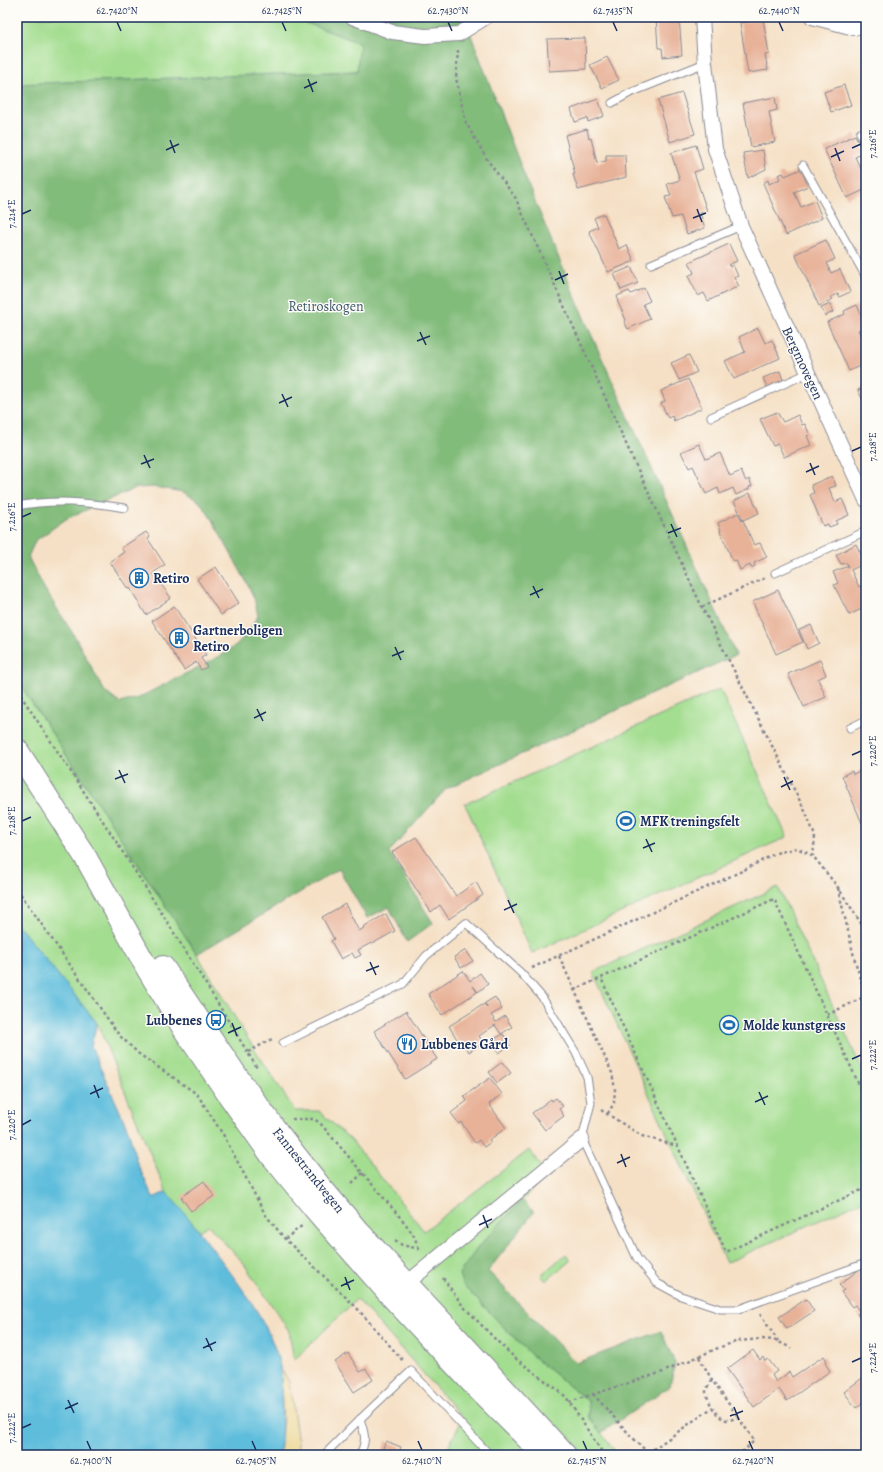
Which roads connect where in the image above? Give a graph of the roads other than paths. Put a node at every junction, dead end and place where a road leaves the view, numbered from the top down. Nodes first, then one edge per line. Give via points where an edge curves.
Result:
1 (352, 17) edge
2 (486, 17) edge
3 (702, 17) edge
4 (812, 17) edge
5 (866, 24) edge
6 (705, 63) junction
7 (612, 104) dead end
8 (860, 134) dead end
9 (866, 143) edge
10 (803, 165) dead end
11 (741, 226) junction
12 (651, 264) dead end
13 (866, 277) edge
14 (808, 373) junction
15 (711, 417) dead end
16 (866, 500) edge
17 (17, 506) edge
18 (125, 508) dead end
19 (866, 531) edge
20 (775, 573) road end
21 (866, 720) edge
22 (850, 728) dead end
23 (17, 750) edge
24 (283, 1043) road end
25 (582, 1139) junction
26 (866, 1263) edge
27 (400, 1290) junction
28 (360, 1419) junction
29 (324, 1455) edge
30 (360, 1455) edge
31 (490, 1455) edge
32 (544, 1455) edge
33 (565, 1455) edge

1 - 2 street via 392,32 425,36 459,34
3 - 6 street, Bergmovegen
4 - 5 street via 854,28
6 - 7 lane via 630,93
6 - 11 street, Bergmovegen via 715,148
8 - 9 lane
10 - 13 lane
11 - 12 lane
11 - 14 street, Bergmovegen
14 - 15 lane
14 - 16 street, Bergmovegen
17 - 18 lane via 77,502
19 - 20 lane
21 - 22 lane
23 - 27 highway, Fannestrandvegen via 86,858 184,1029 271,1155 314,1208
24 - 25 lane via 403,984 426,956 466,923 521,973 542,997 576,1053 587,1077 591,1103
25 - 26 lane via 638,1258 657,1283 681,1296 720,1309 739,1309
25 - 27 street
27 - 32 highway, Fannestrandvegen via 476,1387
27 - 33 highway, Fannestrandvegen
28 - 29 lane
28 - 30 lane via 366,1436
28 - 31 lane via 411,1371

